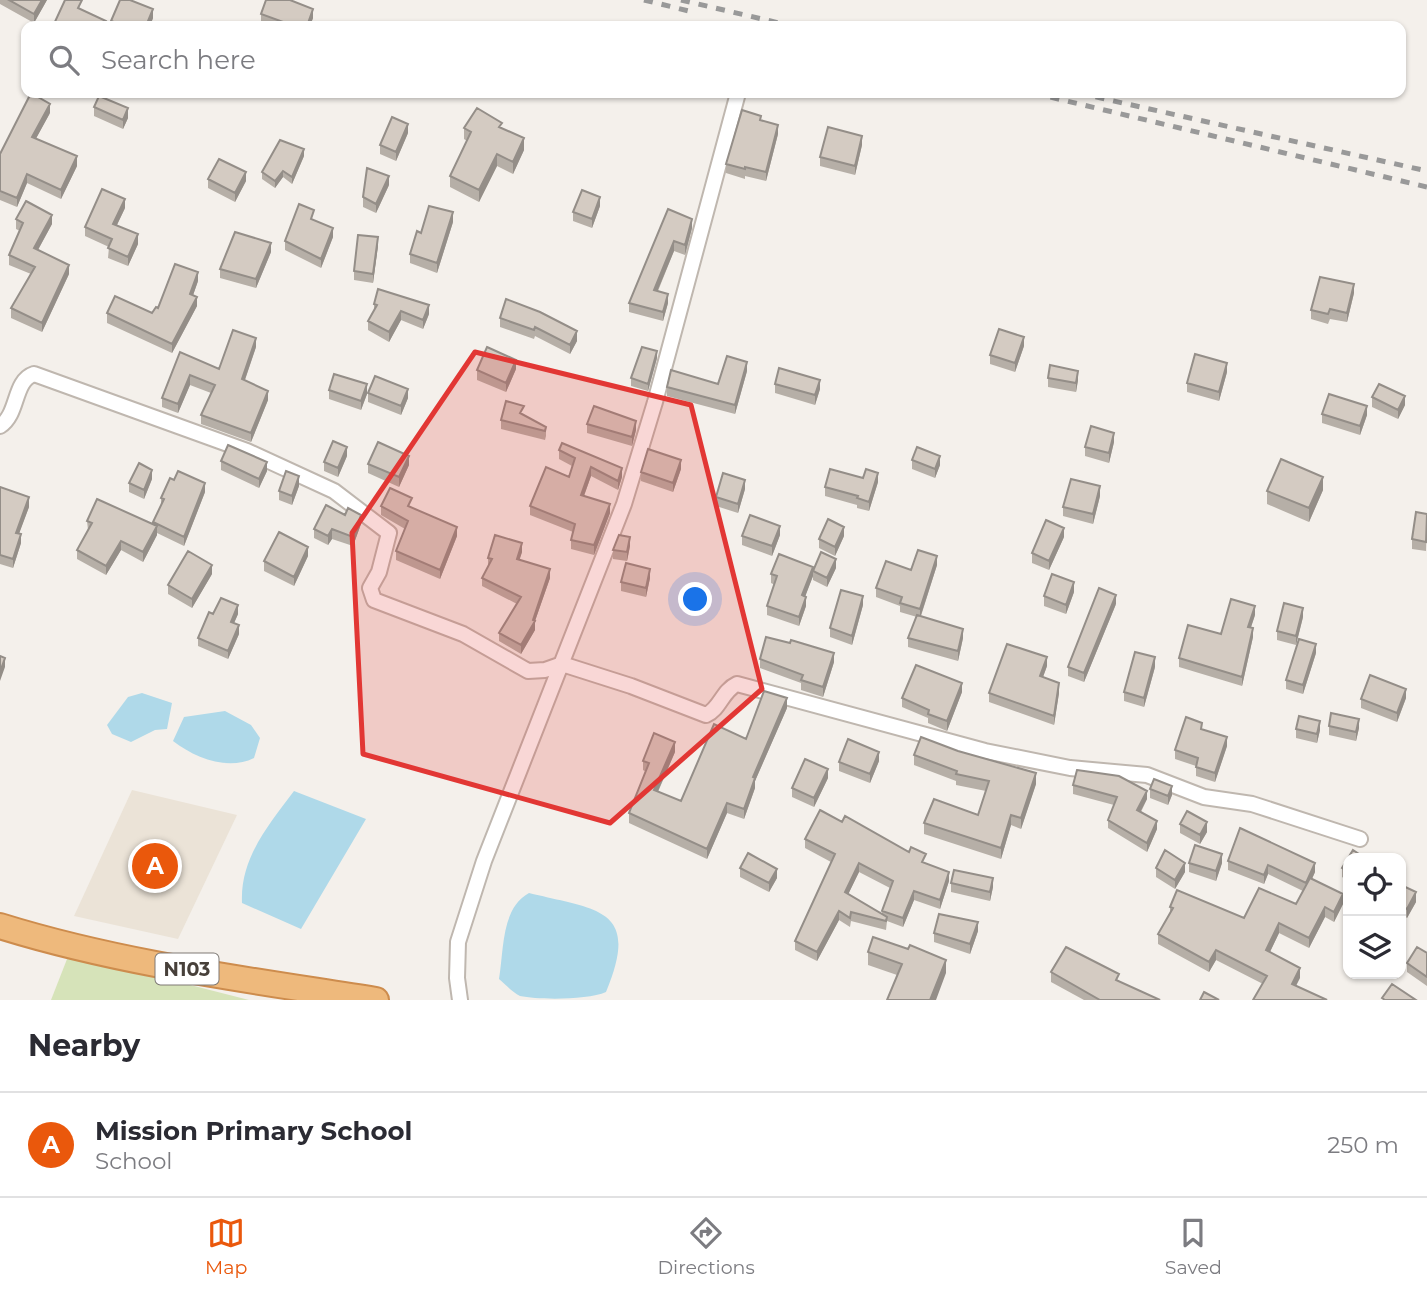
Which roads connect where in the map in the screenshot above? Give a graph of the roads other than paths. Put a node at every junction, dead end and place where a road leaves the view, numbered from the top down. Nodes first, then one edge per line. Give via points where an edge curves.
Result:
1 (737, 98) edge
2 (0, 426) edge
3 (562, 664) junction
4 (1360, 839) dead end
5 (0, 926) edge
6 (320, 996) edge
7 (376, 1000) edge
8 (460, 1000) edge

1 - 3 street via 624,504
2 - 3 street via 13,410 23,382 34,374 247,450 334,491 389,533 370,588 374,600 463,634 528,671
3 - 4 street via 631,685 700,715 712,713 737,684 985,751 1070,768 1147,775 1204,796 1252,804
3 - 8 street via 484,861 458,942
5 - 6 highway, N103 via 43,939
6 - 7 highway, N103

